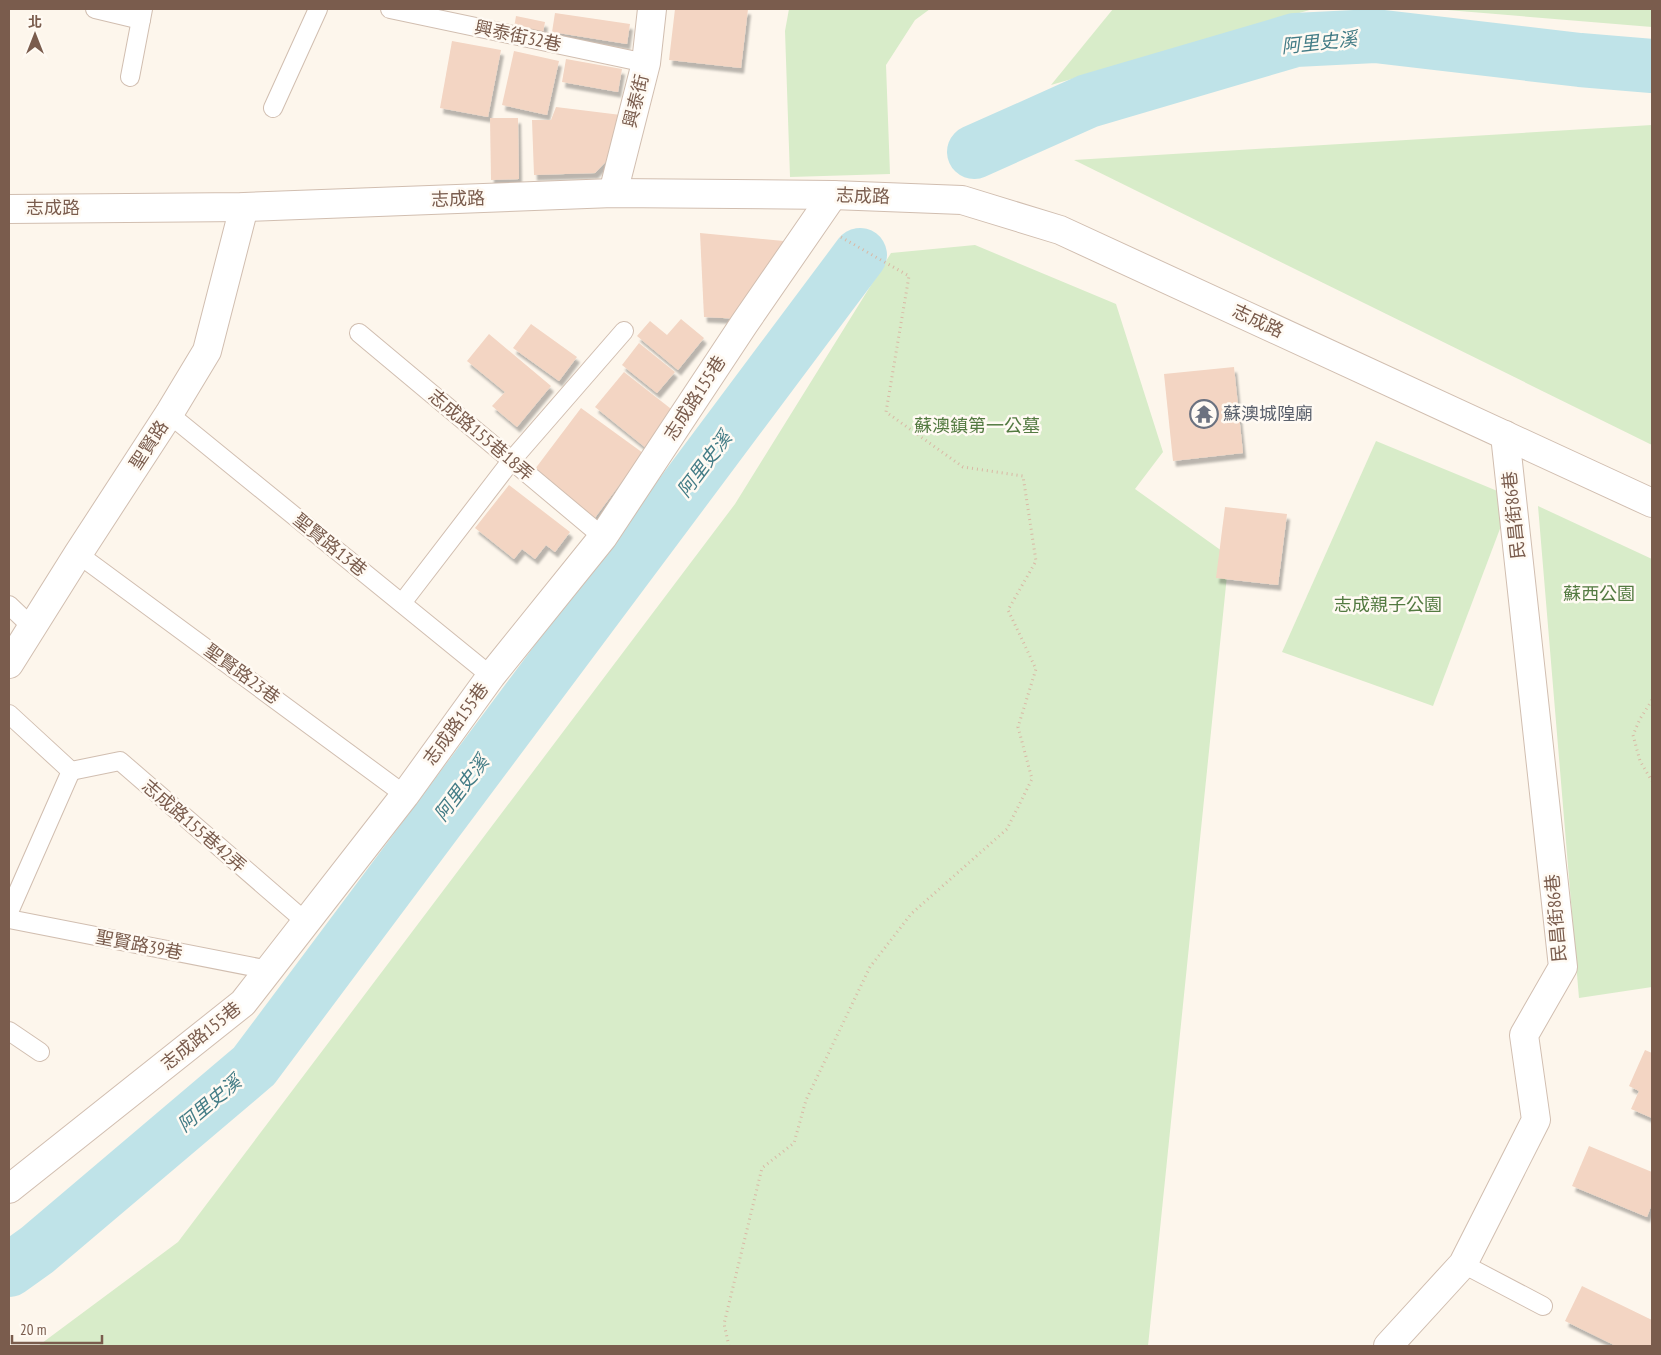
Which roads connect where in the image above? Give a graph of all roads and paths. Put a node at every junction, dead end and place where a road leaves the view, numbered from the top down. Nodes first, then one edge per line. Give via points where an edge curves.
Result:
1 (95, 9) edge
2 (318, 9) edge
3 (390, 9) edge
4 (652, 9) edge
5 (142, 14) edge
6 (646, 63) junction
7 (130, 76) dead end
8 (273, 108) dead end
9 (613, 193) junction
10 (833, 195) junction
11 (244, 207) junction
12 (9, 209) edge
13 (814, 222) junction
14 (624, 331) dead end
15 (358, 333) dead end
16 (169, 414) junction
17 (1505, 435) junction
18 (511, 461) junction
19 (1652, 503) edge
20 (603, 537) junction
21 (78, 554) junction
22 (402, 603) junction
23 (9, 605) edge
24 (32, 627) junction
25 (9, 664) edge
26 (491, 676) junction
27 (1652, 700) edge
28 (9, 714) edge
29 (72, 771) junction
30 (1652, 782) edge
31 (405, 795) junction
32 (9, 912) edge
33 (9, 919) edge
34 (306, 922) junction
35 (269, 970) junction
36 (9, 1031) edge
37 (40, 1052) dead end
38 (9, 1189) edge
39 (1463, 1264) junction
40 (1544, 1306) dead end
41 (729, 1346) edge
42 (1388, 1346) edge

1 - 5 lane
2 - 8 lane
3 - 6 lane, 興泰街32巷
4 - 6 street, 興泰街
5 - 7 lane
6 - 9 street, 興泰街
9 - 10 street, 志成路
9 - 11 street, 志成路
10 - 13 street, 志成路155巷
10 - 17 street, 志成路 via 962,200 1060,230
11 - 12 street, 志成路
11 - 16 street, 聖賢路 via 208,351
13 - 20 street, 志成路155巷
13 - 41 path via 909,276 886,412 963,467 1023,476 1036,561 1008,610 1036,669 1018,727 1032,779 1008,829 911,914 870,967 806,1100 794,1143 762,1168 724,1324
14 - 18 lane
15 - 18 lane, 志成路155巷18弄
16 - 21 street, 聖賢路
16 - 22 lane, 聖賢路13巷
17 - 19 street, 志成路
17 - 39 street, 民昌街86巷 via 1562,967 1524,1035 1536,1120
18 - 20 lane, 志成路155巷18弄
18 - 22 lane
20 - 26 street, 志成路155巷
21 - 24 street, 聖賢路
21 - 31 lane, 聖賢路23巷
22 - 26 lane, 聖賢路13巷
23 - 24 lane
24 - 25 street, 聖賢路
26 - 31 street, 志成路155巷
27 - 30 path via 1633,735 1640,762
28 - 29 lane
29 - 32 lane
29 - 34 lane, 志成路155巷42弄 via 120,762
31 - 34 street, 志成路155巷
33 - 35 lane, 聖賢路39巷
34 - 35 street, 志成路155巷
35 - 38 street, 志成路155巷 via 243,1003
36 - 37 lane
39 - 40 lane
39 - 42 street, 民昌街86巷

